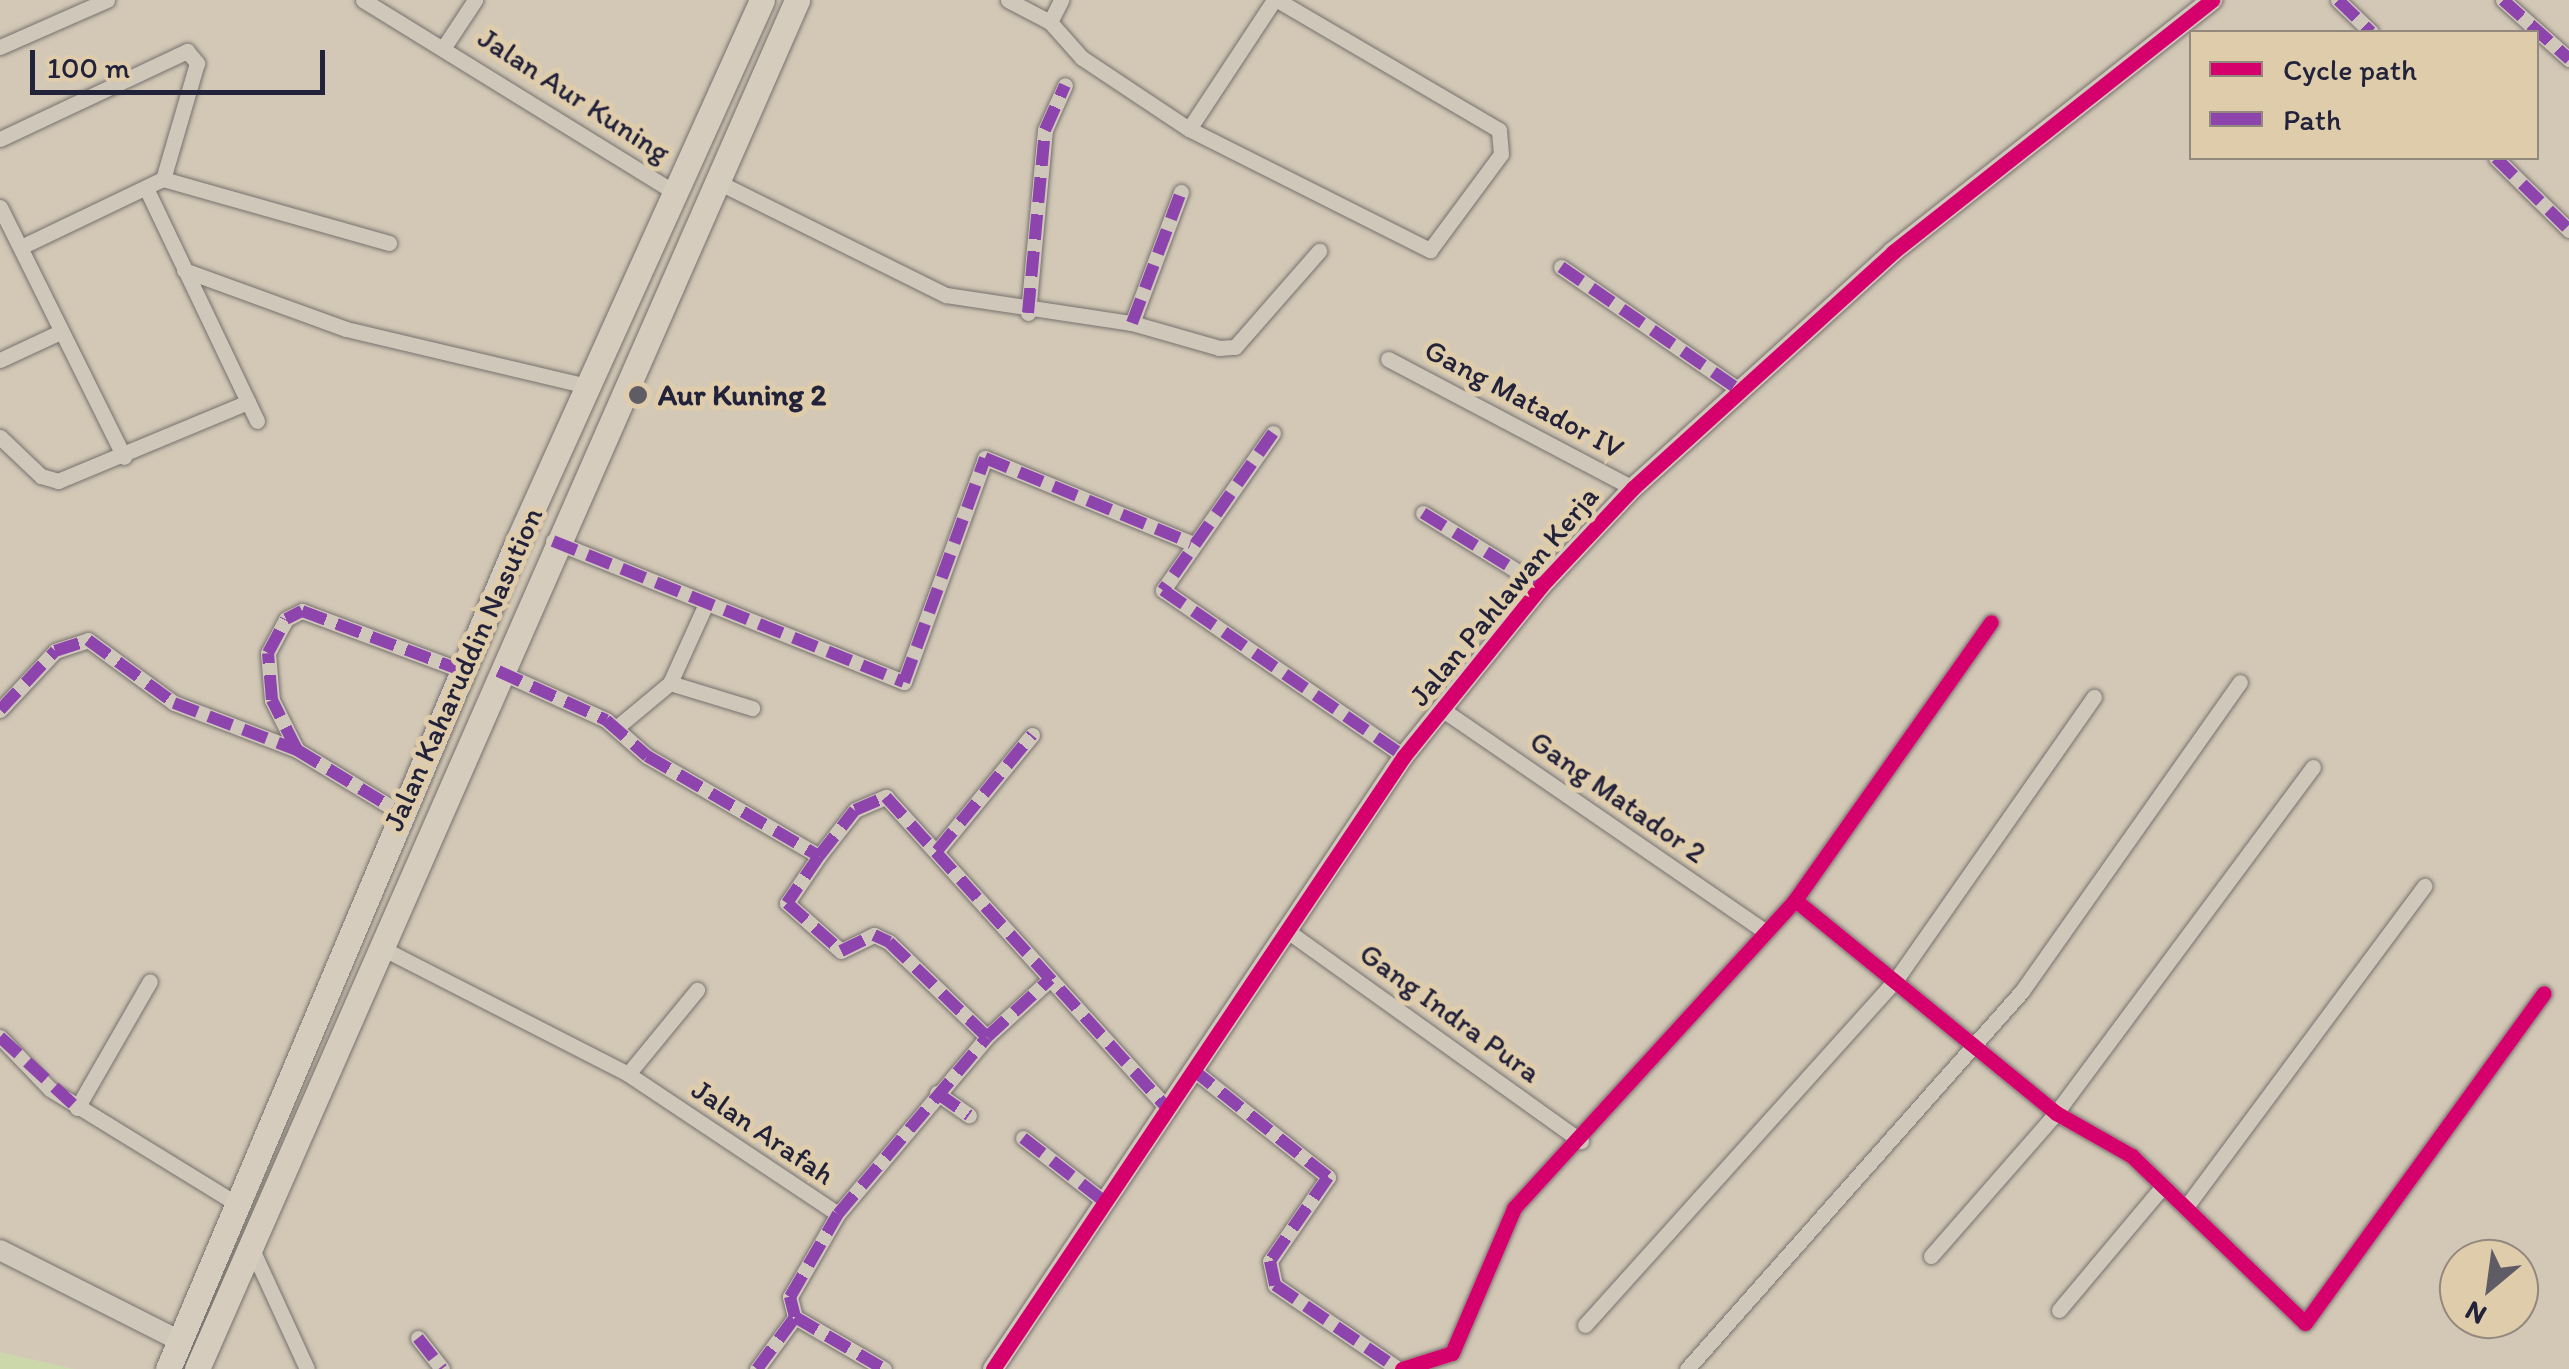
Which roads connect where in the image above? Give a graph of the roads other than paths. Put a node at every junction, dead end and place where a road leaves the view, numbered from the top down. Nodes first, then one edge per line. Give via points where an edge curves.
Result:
1 (107, 0) edge
2 (363, 0) edge
3 (475, 0) edge
4 (762, 0) edge
5 (797, 0) edge
6 (1008, 0) edge
7 (1061, 0) edge
8 (1276, 0) edge
9 (2212, 0) edge
10 (2338, 0) edge
11 (2504, 0) edge
12 (1050, 22) junction
13 (2369, 30) edge
14 (2536, 30) edge
15 (2539, 32) edge
16 (446, 44) junction
17 (0, 47) edge
18 (2569, 60) edge
19 (1064, 84) dead end
20 (1189, 129) junction
21 (0, 138) edge
22 (2498, 160) edge
23 (163, 179) junction
24 (714, 180) junction
25 (146, 188) junction
26 (671, 190) junction
27 (1181, 192) dead end
28 (0, 210) edge
29 (2569, 230) edge
30 (389, 243) dead end
31 (23, 246) junction
32 (1320, 251) dead end
33 (1561, 267) dead end
34 (184, 270) junction
35 (1028, 313) junction
36 (1132, 324) junction
37 (60, 332) junction
38 (1388, 359) dead end
39 (0, 360) edge
40 (586, 386) junction
41 (1738, 389) junction
42 (248, 402) junction
43 (256, 421) dead end
44 (1273, 433) dead end
45 (0, 436) edge
46 (124, 457) junction
47 (1633, 488) junction
48 (1423, 513) dead end
49 (553, 541) junction
50 (1191, 543) junction
51 (1541, 586) junction
52 (704, 606) junction
53 (1990, 622) dead end
54 (498, 671) junction
55 (466, 672) junction
56 (2240, 682) dead end
57 (670, 683) junction
58 (2094, 697) dead end
59 (752, 708) dead end
60 (0, 710) edge
61 (1443, 710) junction
62 (616, 728) junction
63 (1032, 735) dead end
64 (296, 750) junction
65 (1404, 756) junction
66 (2313, 767) dead end
67 (404, 815) junction
68 (937, 851) junction
69 (819, 856) junction
70 (2424, 886) dead end
71 (1794, 900) junction
72 (1286, 930) junction
73 (1762, 930) junction
74 (378, 946) junction
75 (1050, 978) junction
76 (150, 981) dead end
77 (1896, 981) junction
78 (697, 990) dead end
79 (2544, 992) dead end
80 (987, 1036) junction
81 (0, 1038) edge
82 (1978, 1046) junction
83 (1192, 1069) junction
84 (628, 1074) junction
85 (937, 1094) junction
86 (77, 1108) junction
87 (1168, 1108) junction
88 (2056, 1113) junction
89 (970, 1114) dead end
90 (274, 1116) junction
91 (298, 1126) junction
92 (1023, 1138) dead end
93 (1582, 1141) junction
94 (2163, 1186) junction
95 (234, 1202) junction
96 (1105, 1202) junction
97 (2186, 1208) junction
98 (838, 1214) junction
99 (249, 1243) junction
100 (0, 1250) edge
101 (1931, 1256) dead end
102 (2060, 1310) dead end
103 (795, 1317) junction
104 (1584, 1325) dead end
105 (418, 1338) dead end
106 (178, 1340) junction
107 (168, 1369) edge
108 (198, 1369) edge
109 (307, 1369) edge
110 (442, 1369) edge
111 (756, 1369) edge
112 (884, 1369) edge
113 (993, 1369) edge
114 (1400, 1369) edge
115 (1688, 1369) edge

1 - 17 street
2 - 16 street, Jalan Aur Kuning
3 - 16 street, Jalan Aur Kuning
4 - 26 highway, Jalan Kaharuddin Nasution
5 - 24 highway, Jalan Kaharuddin Nasution
6 - 12 street
7 - 12 street
8 - 20 street
8 - 20 street via 1499,130 1500,154 1424,251
9 - 41 street, Jalan Pahlawan Kerja via 1892,252
10 - 13 street
11 - 14 street
12 - 20 street via 1082,58
15 - 18 street
16 - 26 street, Jalan Aur Kuning
19 - 35 street via 1044,130
21 - 23 street via 187,51 197,63
22 - 29 street
23 - 25 street
23 - 30 street
24 - 35 street via 946,296
24 - 49 highway, Jalan Kaharuddin Nasution
25 - 31 street
25 - 34 street
26 - 40 highway, Jalan Kaharuddin Nasution
27 - 36 street
28 - 31 street
31 - 37 street
32 - 36 street via 1235,347
33 - 41 street
34 - 40 street via 378,338
34 - 42 street
35 - 36 street
37 - 39 street
37 - 46 street
38 - 47 street, Gang Matador IV
40 - 55 highway, Jalan Kaharuddin Nasution
41 - 47 street, Jalan Pahlawan Kerja
42 - 43 street
42 - 46 street
44 - 50 street
45 - 46 street via 52,482
47 - 51 street, Jalan Pahlawan Kerja
48 - 51 street
49 - 52 street
49 - 54 highway, Jalan Kaharuddin Nasution
50 - 52 street via 985,458 909,680
50 - 65 street via 1164,581 1165,593
51 - 61 street, Jalan Pahlawan Kerja
52 - 57 street
53 - 71 street
54 - 62 street
54 - 74 highway, Jalan Kaharuddin Nasution
55 - 64 street via 302,611 286,619 268,653 272,700
55 - 67 highway, Jalan Kaharuddin Nasution
56 - 82 street
57 - 59 street
57 - 62 street
58 - 77 street
60 - 64 street via 55,651 88,640 174,703
61 - 65 street, Jalan Pahlawan Kerja
61 - 73 street, Gang Matador 2
62 - 69 street via 648,756
63 - 68 street
64 - 67 street
65 - 72 street, Jalan Pahlawan Kerja
66 - 88 street
67 - 90 highway, Jalan Kaharuddin Nasution
68 - 69 street via 877,796
68 - 75 street
69 - 80 street via 787,903 841,951 874,935 889,942
70 - 97 street
71 - 73 street
71 - 77 street
72 - 83 street, Jalan Pahlawan Kerja
72 - 93 street, Gang Indra Pura
73 - 93 street
74 - 84 street, Jalan Arafah
74 - 91 highway, Jalan Kaharuddin Nasution
75 - 80 street, Jalan Arafah
75 - 87 street
76 - 86 street
77 - 82 street
77 - 104 street
78 - 84 street
79 - 97 street via 2308,1323
80 - 85 street, Jalan Arafah
81 - 86 street
82 - 88 street
82 - 115 street
83 - 87 street, Jalan Pahlawan Kerja
83 - 114 street via 1328,1178 1270,1261 1275,1285
84 - 98 street, Jalan Arafah
85 - 89 street
85 - 98 street, Jalan Arafah
86 - 95 street
87 - 96 street, Jalan Pahlawan Kerja
88 - 94 street via 2116,1144
88 - 101 street
90 - 91 highway
90 - 95 highway, Jalan Kaharuddin Nasution
91 - 99 highway, Jalan Kaharuddin Nasution
92 - 96 street
93 - 114 street via 1510,1212 1452,1354
94 - 97 street
94 - 102 street
95 - 106 highway, Jalan Kaharuddin Nasution
96 - 113 street, Jalan Pahlawan Kerja
98 - 103 street via 790,1297
99 - 108 highway, Jalan Kaharuddin Nasution
99 - 109 street
100 - 106 street
103 - 111 street
103 - 112 street
105 - 110 street
106 - 107 highway, Jalan Kaharuddin Nasution

